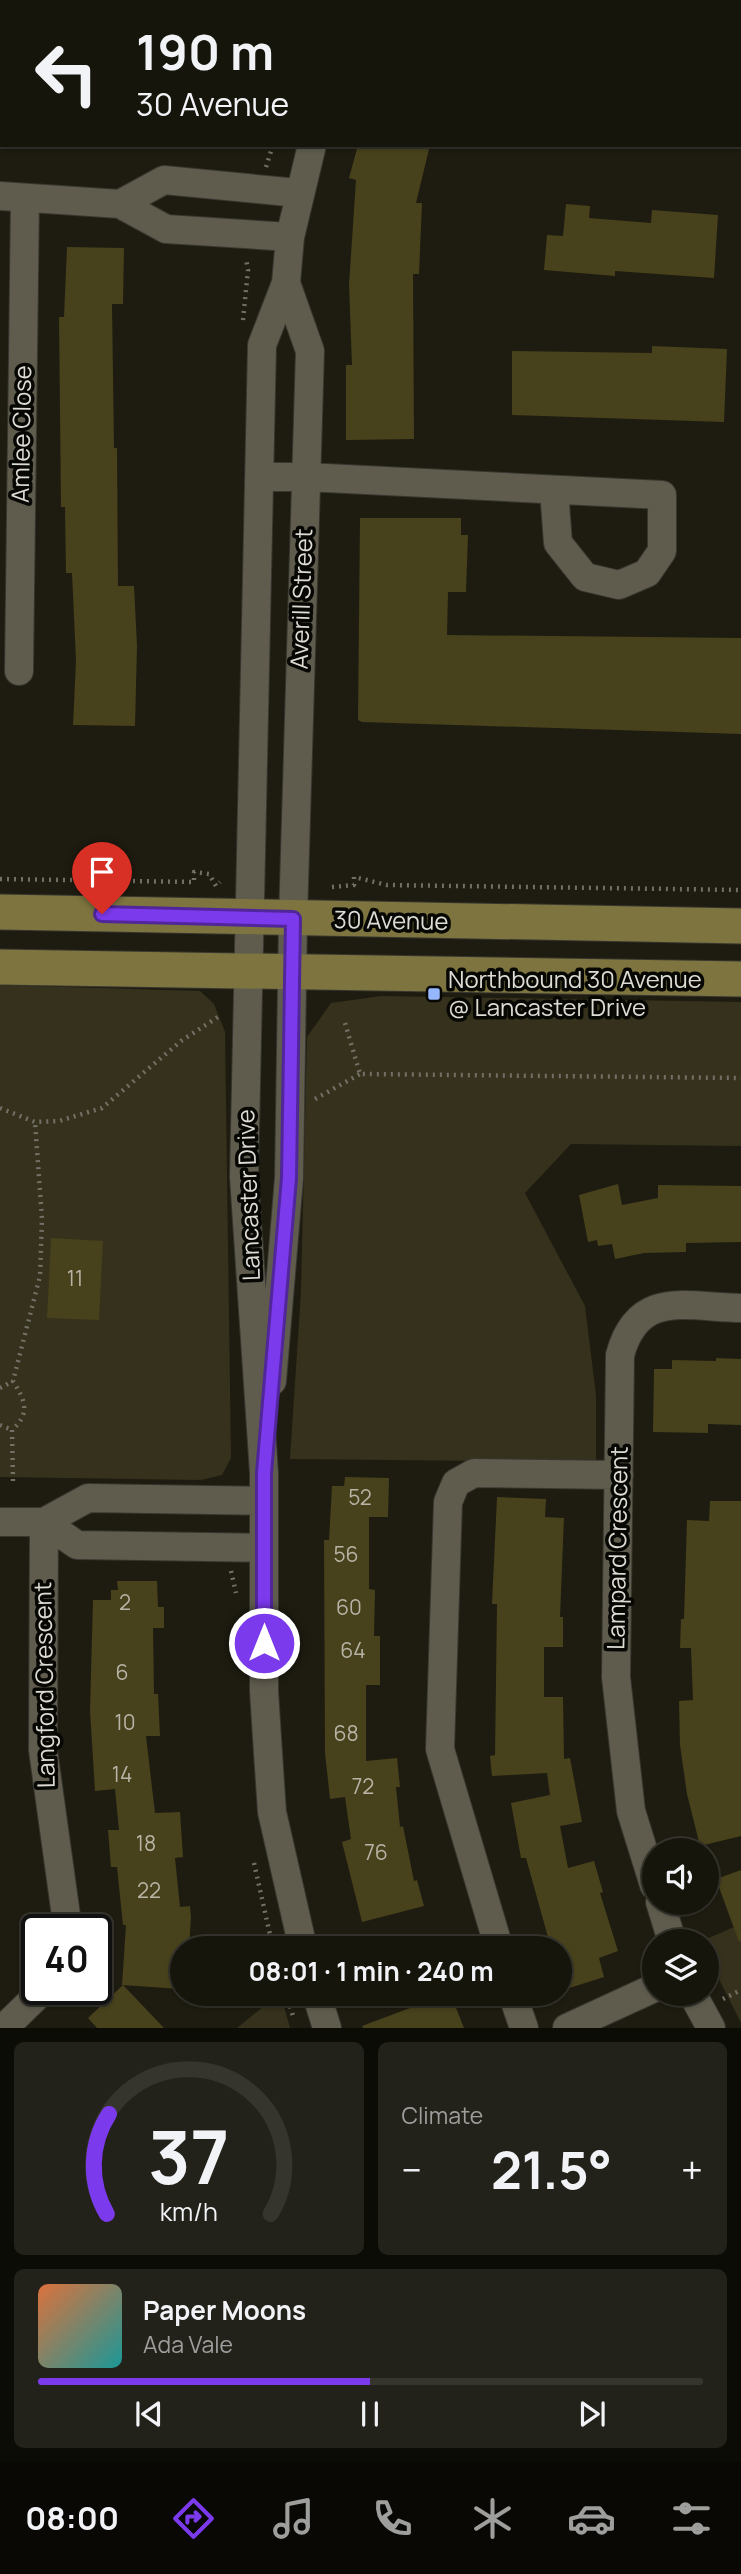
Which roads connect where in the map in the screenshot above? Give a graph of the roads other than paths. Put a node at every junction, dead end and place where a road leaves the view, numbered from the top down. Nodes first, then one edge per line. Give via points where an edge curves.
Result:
1 (311, 147) edge
2 (298, 193) junction
3 (12, 197) edge
4 (120, 204) junction
5 (290, 237) junction
6 (286, 283) junction
7 (259, 477) junction
8 (306, 477) junction
9 (554, 490) junction
10 (19, 671) dead end
11 (0, 912) edge
12 (250, 917) junction
13 (293, 919) junction
14 (741, 926) edge
15 (0, 967) edge
16 (249, 970) junction
17 (292, 971) junction
18 (741, 979) edge
19 (741, 1308) edge
20 (264, 1473) junction
21 (619, 1475) junction
22 (264, 1501) junction
23 (0, 1522) edge
24 (44, 1522) junction
25 (264, 1548) junction
26 (642, 1846) edge
27 (66, 1914) edge
28 (300, 1936) edge
29 (495, 1936) edge
30 (642, 1994) edge
31 (28, 2005) edge
32 (320, 2006) edge
33 (516, 2006) edge
34 (696, 2006) edge
35 (704, 2026) edge
36 (4, 2028) edge
37 (327, 2028) edge
38 (524, 2028) edge
39 (567, 2028) edge

1 - 2 street, Averill Street
2 - 4 street via 164,180
2 - 5 street, Averill Street
3 - 4 street
3 - 10 street, Amlee Close
4 - 5 street via 166,229
5 - 6 street, Averill Street
6 - 7 street, Averill Street via 262,345
6 - 8 street, Averill Street via 310,351
7 - 8 street
7 - 12 street, Averill Street
8 - 9 street
8 - 13 street, Averill Street
9 - 9 street via 662,495 662,551 647,573 619,585 585,577 558,543
11 - 12 main road, 30 Avenue
12 - 13 main road, 30 Avenue
12 - 16 street, Lancaster Drive
13 - 14 main road, 30 Avenue
13 - 17 street, Lancaster Drive
15 - 16 main road
16 - 17 main road
16 - 20 street, Lancaster Drive via 244,1177
17 - 18 main road
17 - 20 street, Lancaster Drive via 289,1178
19 - 21 street, Lampard Crescent via 662,1307 645,1312 631,1325 620,1355
20 - 22 street, Lancaster Drive
21 - 26 street, Lampard Crescent via 615,1677 631,1811
21 - 29 street via 474,1473 456,1483 448,1502 440,1749
22 - 24 street via 88,1498
22 - 25 street, Lancaster Drive
23 - 24 street
24 - 25 street via 77,1545
24 - 27 street, Langford Crescent via 43,1750
25 - 28 street, Lancaster Drive via 264,1691 272,1812
30 - 39 street
31 - 36 street
32 - 37 street
33 - 38 street
34 - 35 street

